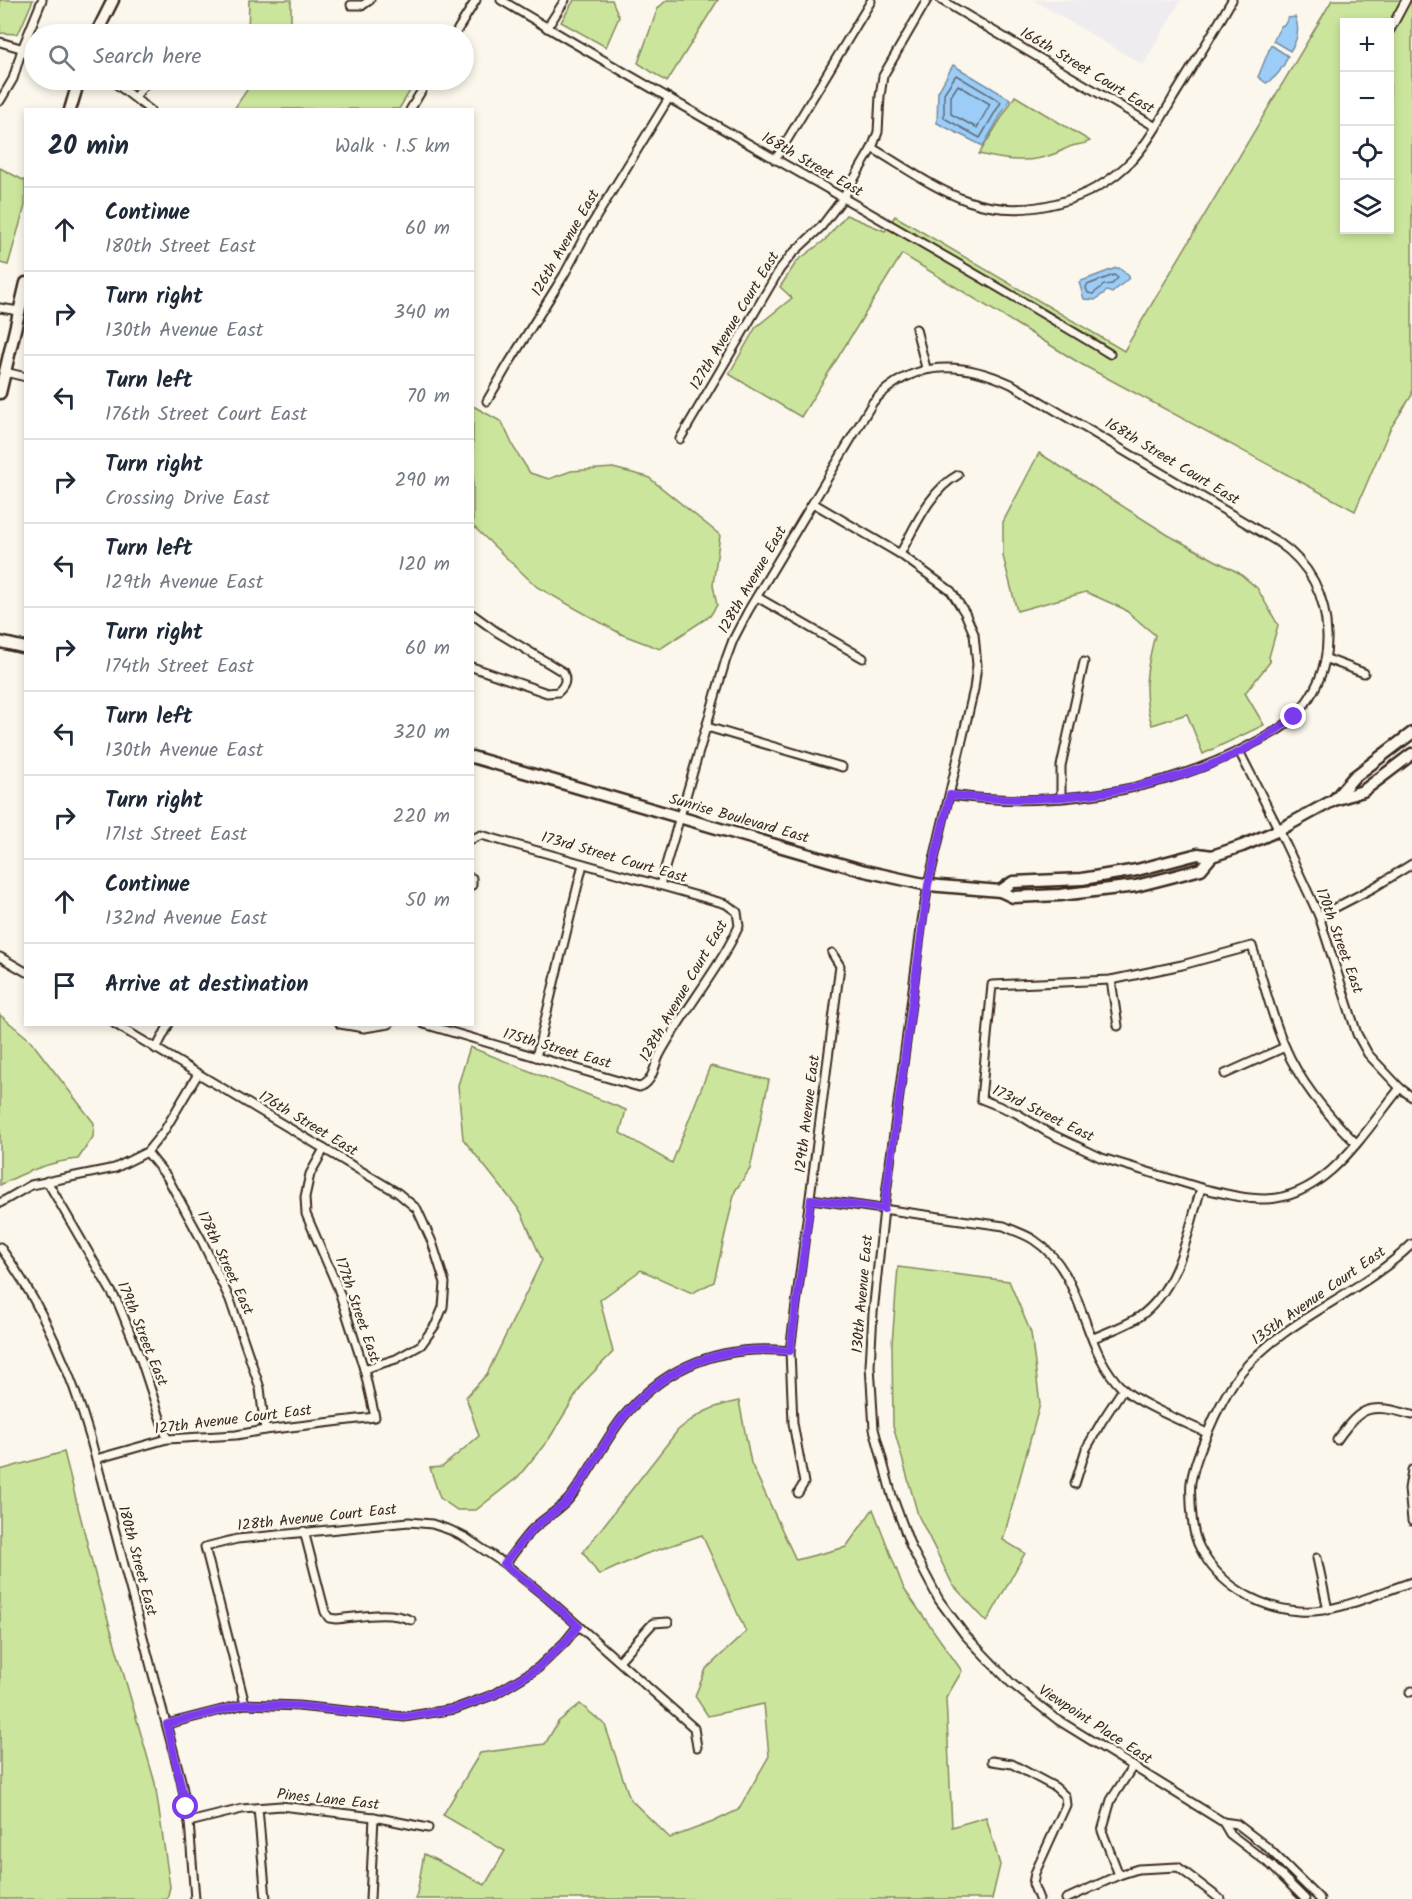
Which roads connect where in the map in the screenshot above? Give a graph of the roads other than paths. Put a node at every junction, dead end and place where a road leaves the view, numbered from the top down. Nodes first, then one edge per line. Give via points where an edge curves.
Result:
1 (42, 0) edge
2 (113, 0) edge
3 (370, 0) edge
4 (476, 0) edge
5 (501, 0) edge
6 (565, 0) edge
7 (927, 0) edge
8 (941, 0) edge
9 (1232, 0) edge
10 (1406, 0) edge
11 (871, 1) edge
12 (351, 5) dead end
13 (1394, 21) edge
14 (32, 24) edge
15 (101, 24) edge
16 (461, 24) edge
17 (547, 28) junction
18 (0, 42) edge
19 (24, 44) edge
20 (22, 49) junction
21 (76, 90) edge
22 (125, 90) edge
23 (140, 90) edge
24 (422, 90) edge
25 (135, 97) junction
26 (669, 98) junction
27 (0, 101) edge
28 (71, 108) edge
29 (148, 108) edge
30 (411, 108) edge
31 (1156, 128) junction
32 (872, 148) junction
33 (775, 160) junction
34 (843, 198) junction
35 (24, 291) edge
36 (0, 308) edge
37 (19, 311) junction
38 (916, 329) dead end
39 (1110, 354) dead end
40 (926, 368) junction
41 (5, 372) junction
42 (24, 377) edge
43 (0, 393) edge
44 (488, 402) dead end
45 (680, 439) dead end
46 (958, 475) dead end
47 (813, 503) junction
48 (900, 554) junction
49 (757, 597) junction
50 (474, 615) edge
51 (0, 642) edge
52 (24, 648) edge
53 (862, 658) dead end
54 (1327, 659) junction
55 (1084, 662) dead end
56 (474, 668) edge
57 (1364, 673) dead end
58 (707, 727) junction
59 (1412, 733) edge
60 (1239, 751) junction
61 (1412, 754) edge
62 (474, 758) edge
63 (842, 767) dead end
64 (950, 795) junction
65 (1061, 798) junction
66 (1334, 800) junction
67 (680, 817) junction
68 (1279, 830) junction
69 (474, 838) edge
70 (1212, 856) junction
71 (583, 864) junction
72 (1412, 864) edge
73 (660, 885) junction
74 (928, 885) junction
75 (1000, 891) junction
76 (737, 912) joint
77 (1319, 916) junction
78 (832, 953) dead end
79 (0, 957) edge
80 (24, 971) edge
81 (1111, 980) junction
82 (118, 1026) edge
83 (168, 1026) edge
84 (348, 1026) edge
85 (372, 1026) edge
86 (1118, 1026) dead end
87 (440, 1027) edge
88 (1285, 1047) junction
89 (156, 1049) junction
90 (536, 1057) junction
91 (198, 1074) junction
92 (1225, 1074) dead end
93 (648, 1083) joint
94 (1400, 1088) junction
95 (1412, 1097) edge
96 (1356, 1143) junction
97 (324, 1149) junction
98 (147, 1152) junction
99 (47, 1181) junction
100 (1201, 1188) junction
101 (811, 1199) junction
102 (0, 1203) edge
103 (884, 1209) junction
104 (1412, 1244) edge
105 (0, 1247) edge
106 (1093, 1338) junction
107 (790, 1351) junction
108 (364, 1369) junction
109 (1123, 1389) junction
110 (1412, 1415) edge
111 (375, 1417) joint
112 (265, 1430) junction
113 (1207, 1433) junction
114 (167, 1439) junction
115 (1337, 1440) dead end
116 (96, 1459) junction
117 (1412, 1470) edge
118 (1075, 1484) dead end
119 (798, 1493) dead end
120 (1412, 1521) edge
121 (304, 1531) junction
122 (1317, 1558) dead end
123 (504, 1564) junction
124 (1412, 1582) edge
125 (1328, 1610) junction
126 (411, 1620) dead end
127 (668, 1622) dead end
128 (578, 1626) junction
129 (965, 1635) joint
130 (619, 1661) junction
131 (245, 1704) junction
132 (167, 1724) junction
133 (697, 1747) dead end
134 (992, 1761) dead end
135 (1133, 1766) junction
136 (258, 1808) junction
137 (374, 1817) junction
138 (189, 1822) junction
139 (1223, 1822) junction
140 (428, 1828) dead end
141 (1119, 1875) junction
142 (195, 1899) edge
143 (266, 1899) edge
144 (370, 1899) edge
145 (1039, 1899) edge
146 (1066, 1899) edge
147 (1220, 1899) edge
148 (1305, 1899) edge
149 (1320, 1899) edge

1 - 14 street
2 - 15 street
3 - 12 street
4 - 16 street
5 - 17 street, 168th Street East
6 - 17 street
7 - 32 street, 127th Avenue Court East via 884,76 878,132
8 - 31 street, 166th Street Court East
9 - 31 street
10 - 13 street
11 - 33 street
17 - 26 street, 168th Street East
18 - 20 street
19 - 20 street
20 - 27 street via 13,80
21 - 28 street
22 - 25 street
23 - 25 street
24 - 30 street
25 - 29 street
26 - 33 street, 168th Street East
26 - 44 street, 126th Avenue East
31 - 32 street via 1130,162 1098,185 1049,206 1011,209 954,195
32 - 34 street, 127th Avenue Court East
33 - 34 street, 168th Street East
34 - 39 street, 168th Street East
34 - 45 street, 127th Avenue Court East via 780,269
35 - 37 street
36 - 37 street
37 - 41 street
38 - 40 street
40 - 47 street, 128th Avenue East via 897,382 873,402
40 - 54 street, 168th Street Court East via 991,374 1286,547 1304,565 1320,592
41 - 42 street
41 - 43 street
46 - 48 street via 939,489
47 - 48 street, 130th Avenue East
47 - 49 street, 128th Avenue East
48 - 64 street, 130th Avenue East via 951,591 974,634 974,689
49 - 53 street
49 - 58 street, 128th Avenue East via 726,658
50 - 56 street via 566,677 558,692 547,693
51 - 52 street
54 - 57 street
54 - 60 street via 1308,699 1294,717
55 - 65 street via 1061,766
58 - 63 street
58 - 67 street, 128th Avenue East
59 - 66 street via 1354,777
60 - 65 street via 1147,784
60 - 68 street, 170th Street East
61 - 66 street via 1363,791
62 - 67 street, Sunrise Boulevard East
64 - 65 street via 1022,800
64 - 74 street, 130th Avenue East
66 - 68 street, Sunrise Boulevard East
67 - 73 street, 128th Avenue East
67 - 74 street, Sunrise Boulevard East via 847,866
68 - 70 street, Sunrise Boulevard East
68 - 77 street, 170th Street East
69 - 71 street, 173rd Street Court East via 481,835
70 - 75 street, Sunrise Boulevard East via 1198,854 1082,879 1013,882
70 - 75 street, Sunrise Boulevard East via 1202,869 1136,886 1013,897
71 - 73 street, 173rd Street Court East
71 - 90 street
72 - 77 street
73 - 76 street, 173rd Street Court East via 726,904
74 - 75 street, Sunrise Boulevard East
74 - 103 street, 130th Avenue East
76 - 93 street, 128th Avenue Court East via 735,934 659,1055
77 - 94 street, 170th Street East via 1357,1034 1368,1054
78 - 101 street, 129th Avenue East via 840,966
79 - 80 street
81 - 86 street
81 - 88 street via 1252,946
81 - 100 street, 173rd Street East via 992,985 981,1099 1102,1158
82 - 89 street, 176th Street East
83 - 89 street
84 - 85 street
87 - 90 street, 175th Street East
88 - 92 street
88 - 96 street via 1306,1086
89 - 91 street, 176th Street East
90 - 93 street, 175th Street East via 639,1087
91 - 97 street, 176th Street East
91 - 98 street
94 - 95 street, 170th Street East
94 - 96 street
96 - 100 street via 1325,1176 1291,1195 1247,1198
97 - 108 street, 177th Street East via 310,1174 306,1214 338,1288
97 - 108 street, 176th Street East via 398,1193 417,1209 445,1283 444,1307 421,1345 396,1359
98 - 99 street via 115,1168
98 - 112 street, 178th Street East via 167,1177 230,1300 260,1388
99 - 102 street
99 - 114 street, 179th Street East via 119,1305
100 - 106 street via 1183,1250 1170,1281 1156,1301 1124,1326
101 - 103 street
101 - 107 street, 129th Avenue East
103 - 106 street via 1004,1226 1034,1240 1056,1261 1071,1284
103 - 129 street, 130th Avenue East via 870,1366 874,1429 911,1547 939,1600
104 - 113 street, 135th Avenue Court East via 1378,1274 1268,1345 1241,1371
105 - 116 street, 180th Street East via 34,1300 62,1358
106 - 109 street via 1100,1358
107 - 119 street, 129th Avenue East via 793,1423 804,1483
107 - 123 street via 766,1349 704,1358 654,1385 623,1417 567,1501 530,1531
108 - 111 street, 177th Street East
109 - 113 street
109 - 118 street via 1086,1449
110 - 115 street via 1366,1410 1358,1413
111 - 112 street, 127th Avenue Court East
112 - 114 street, 127th Avenue Court East
113 - 125 street, 135th Avenue Court East via 1190,1485 1192,1521 1199,1547 1212,1567 1259,1603 1302,1612
114 - 116 street, 127th Avenue Court East
116 - 132 street, 180th Street East
117 - 120 street
121 - 123 street, 128th Avenue Court East via 409,1522 432,1524 466,1538
121 - 126 street via 329,1618 389,1615
121 - 131 street, 128th Avenue Court East via 205,1547
122 - 125 street
123 - 128 street, 128th Avenue Court East
124 - 125 street, 135th Avenue Court East
127 - 130 street via 653,1623
128 - 130 street, 128th Avenue Court East
128 - 131 street via 538,1668 495,1694 455,1709 404,1717
129 - 135 street, Viewpoint Place East via 1033,1702
130 - 133 street, 128th Avenue Court East via 694,1728
131 - 132 street
132 - 138 street, 180th Street East
134 - 145 street via 1012,1764 1065,1796 1066,1805 1035,1873 1033,1884
135 - 139 street, Viewpoint Place East
135 - 141 street via 1111,1800 1102,1831
136 - 137 street, Pines Lane East via 281,1806
136 - 138 street, Pines Lane East
136 - 143 street
137 - 140 street, Pines Lane East
137 - 144 street
138 - 142 street, 180th Street East
139 - 148 street, Viewpoint Place East via 1230,1834 1272,1866
139 - 149 street, Viewpoint Place East via 1237,1824 1267,1847
141 - 146 street
141 - 147 street via 1138,1869 1178,1867

